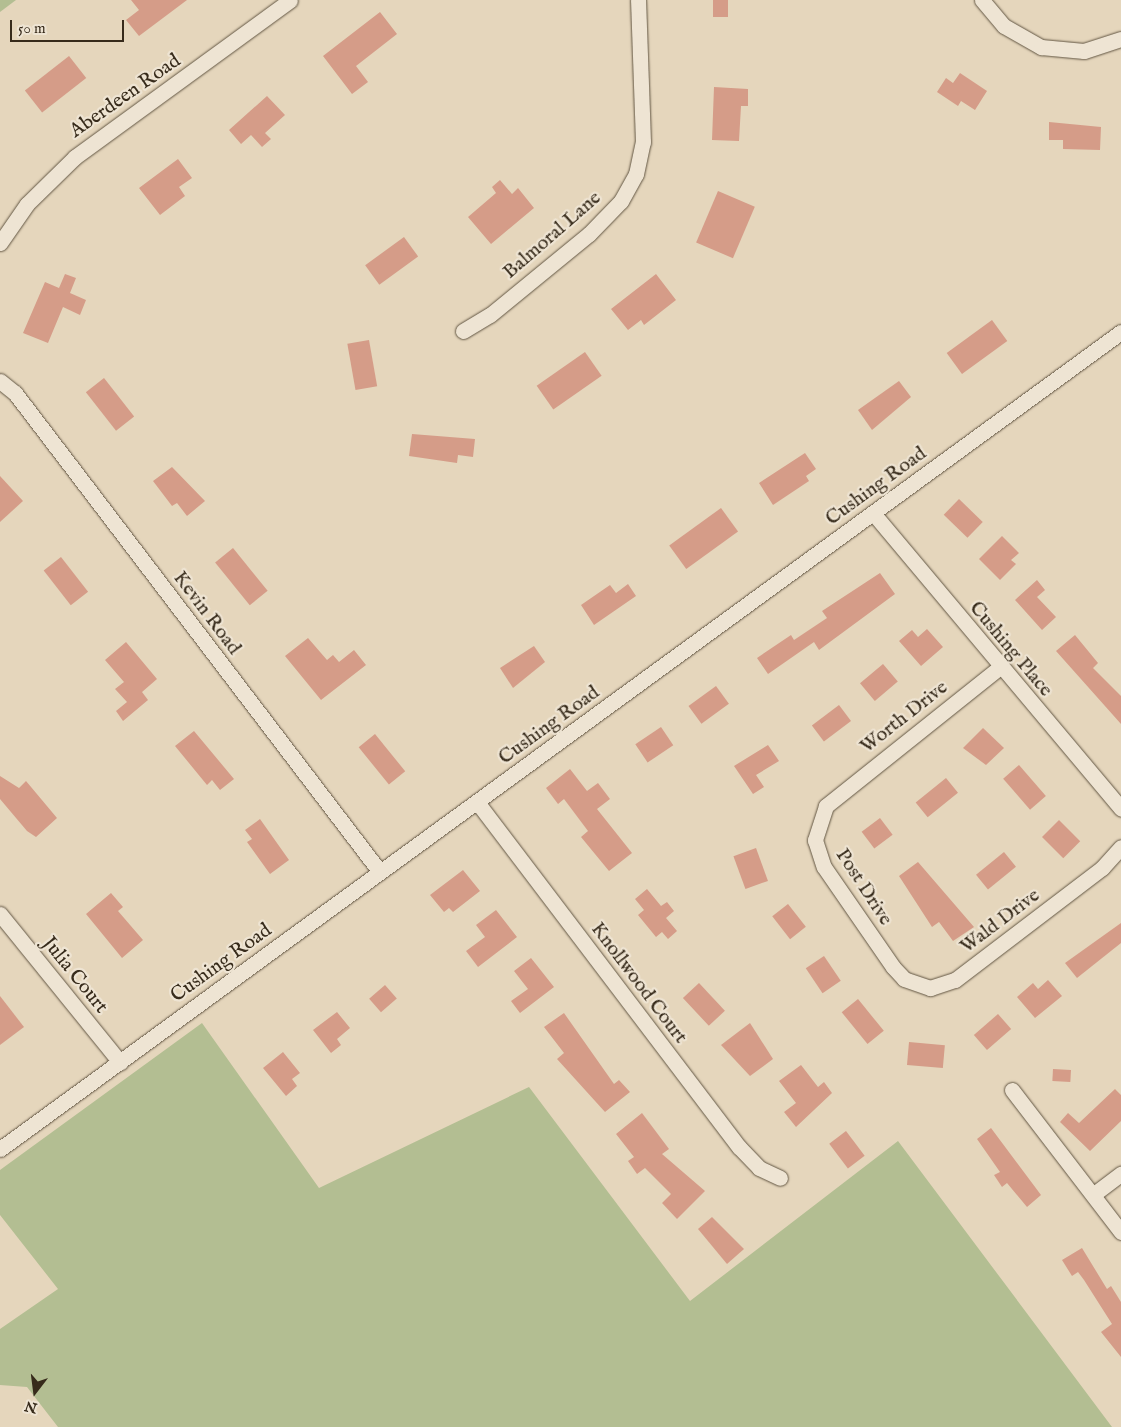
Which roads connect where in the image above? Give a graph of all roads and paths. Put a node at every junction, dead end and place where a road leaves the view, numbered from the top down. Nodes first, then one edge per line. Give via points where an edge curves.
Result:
1 (290, 0) edge
2 (638, 0) edge
3 (982, 0) edge
4 (1121, 39) edge
5 (0, 243) edge
6 (463, 331) dead end
7 (1121, 332) edge
8 (0, 381) edge
9 (873, 513) junction
10 (1000, 667) junction
11 (833, 799) joint
12 (476, 802) junction
13 (1121, 809) edge
14 (1121, 847) edge
15 (380, 872) junction
16 (0, 914) edge
17 (893, 967) joint
18 (120, 1062) junction
19 (1012, 1090) dead end
20 (0, 1149) edge
21 (1121, 1174) edge
22 (780, 1178) dead end
23 (1094, 1194) junction
24 (1121, 1232) edge

1 - 5 street, Aberdeen Road via 75,157 26,204
2 - 6 street, Balmoral Lane via 643,142 636,174 621,201 589,234 490,315
3 - 4 street via 1004,26 1041,47 1084,52
7 - 9 street, Cushing Road
8 - 15 street, Kevin Road via 15,393
9 - 10 street, Cushing Place
9 - 12 street, Cushing Road
10 - 11 street, Worth Drive
10 - 13 street, Cushing Place
11 - 17 street, Post Drive via 816,825 816,851
12 - 15 street, Cushing Road
12 - 22 street, Knollwood Court via 739,1147 759,1168
14 - 17 street, Wald Drive via 1102,868 955,980 936,987 916,986
15 - 18 street, Cushing Road
16 - 18 street, Julia Court
18 - 20 street, Cushing Road
19 - 23 street
21 - 23 street
23 - 24 street

